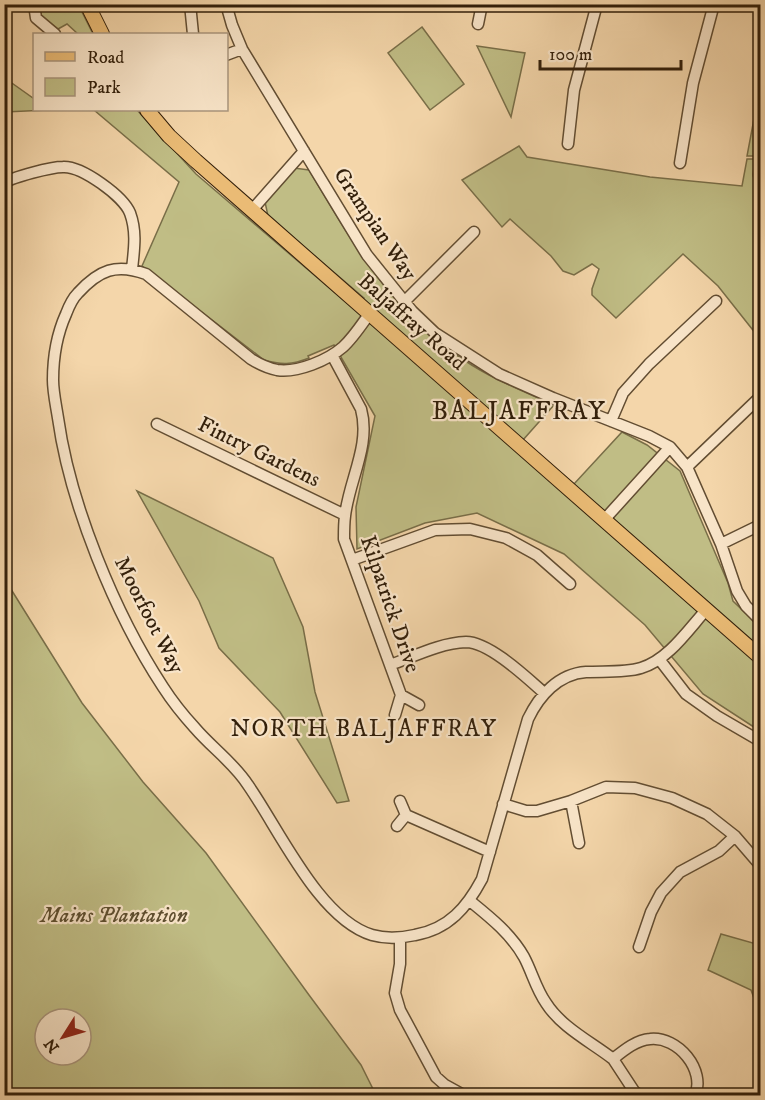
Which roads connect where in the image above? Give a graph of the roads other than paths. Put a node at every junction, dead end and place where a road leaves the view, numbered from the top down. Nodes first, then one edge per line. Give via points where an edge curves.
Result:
1 (34, 4) edge
2 (87, 4) edge
3 (190, 4) edge
4 (226, 4) edge
5 (482, 4) edge
6 (597, 4) edge
7 (714, 4) edge
8 (478, 24) dead end
9 (54, 33) edge
10 (102, 33) edge
11 (193, 33) edge
12 (242, 48) junction
13 (228, 54) edge
14 (148, 111) edge
15 (568, 144) dead end
16 (304, 151) junction
17 (680, 163) dead end
18 (4, 183) edge
19 (252, 210) junction
20 (474, 232) dead end
21 (132, 269) junction
22 (716, 301) dead end
23 (404, 302) junction
24 (370, 313) junction
25 (332, 355) junction
26 (760, 397) edge
27 (611, 421) junction
28 (157, 424) dead end
29 (670, 447) junction
30 (687, 466) junction
31 (345, 515) junction
32 (604, 520) junction
33 (760, 525) edge
34 (721, 544) junction
35 (352, 560) junction
36 (570, 584) dead end
37 (706, 609) junction
38 (760, 620) edge
39 (760, 657) edge
40 (659, 659) junction
41 (390, 665) junction
42 (543, 692) junction
43 (402, 695) junction
44 (419, 705) dead end
45 (395, 714) dead end
46 (760, 741) edge
47 (400, 801) dead end
48 (571, 801) junction
49 (503, 804) junction
50 (406, 815) junction
51 (397, 826) dead end
52 (735, 836) junction
53 (579, 843) dead end
54 (490, 852) junction
55 (760, 865) edge
56 (470, 901) junction
57 (400, 938) junction
58 (639, 947) dead end
59 (613, 1059) junction
60 (461, 1094) edge
61 (640, 1095) edge
62 (695, 1095) edge

1 - 9 street via 36,18
2 - 10 main road
3 - 11 street
4 - 12 street, Grampian Way
5 - 8 street
6 - 15 street via 574,90
7 - 17 street via 693,83
12 - 13 street
12 - 16 street, Grampian Way
14 - 19 main road, Baljaffray Road
16 - 19 street
16 - 23 street, Grampian Way via 367,255
18 - 21 street via 63,167 81,171 124,203 130,214 135,233
19 - 24 main road, Baljaffray Road
20 - 23 street
21 - 25 street via 146,274 264,366 293,370
21 - 57 street, Moorfoot Way via 114,268 96,275 73,298 58,332 53,381 63,449 105,576 163,687 196,729 241,775 329,906 372,935
22 - 27 street via 623,393
23 - 27 street, Grampian Way via 435,333 499,374
24 - 25 street
24 - 32 main road, Baljaffray Road
25 - 31 street, Kilpatrick Drive via 363,417 364,433
26 - 30 street
27 - 29 street, Grampian Way
28 - 31 street, Fintry Gardens
29 - 30 street, Grampian Way
29 - 32 street
30 - 34 street, Grampian Way
31 - 35 street, Kilpatrick Drive via 344,539
32 - 37 main road, Baljaffray Road
33 - 34 street
34 - 38 street, Grampian Way via 737,591
35 - 36 street via 435,530 470,529 506,538 537,555
35 - 41 street, Kilpatrick Drive
37 - 39 main road, Baljaffray Road
37 - 40 street, Moorfoot Way
40 - 42 street, Moorfoot Way via 642,668 582,672
40 - 46 street via 686,694
41 - 42 street via 442,645 469,642 494,652
41 - 43 street, Kilpatrick Drive
42 - 49 street, Moorfoot Way via 528,719
43 - 44 street, Kilpatrick Drive
43 - 45 street, Kilpatrick Drive
47 - 50 street
48 - 49 street via 537,811
48 - 52 street via 606,787 635,789 672,798 707,814
48 - 53 street
49 - 54 street, Moorfoot Way
50 - 51 street
50 - 54 street
52 - 55 street
52 - 58 street via 719,851 680,872 661,893
54 - 56 street, Moorfoot Way
56 - 57 street, Moorfoot Way via 435,929
56 - 59 street via 515,943 546,1004 560,1020
57 - 60 street via 395,993 400,1010 436,1077
59 - 61 street
59 - 62 street via 650,1039 672,1043 685,1054 694,1070 698,1087

